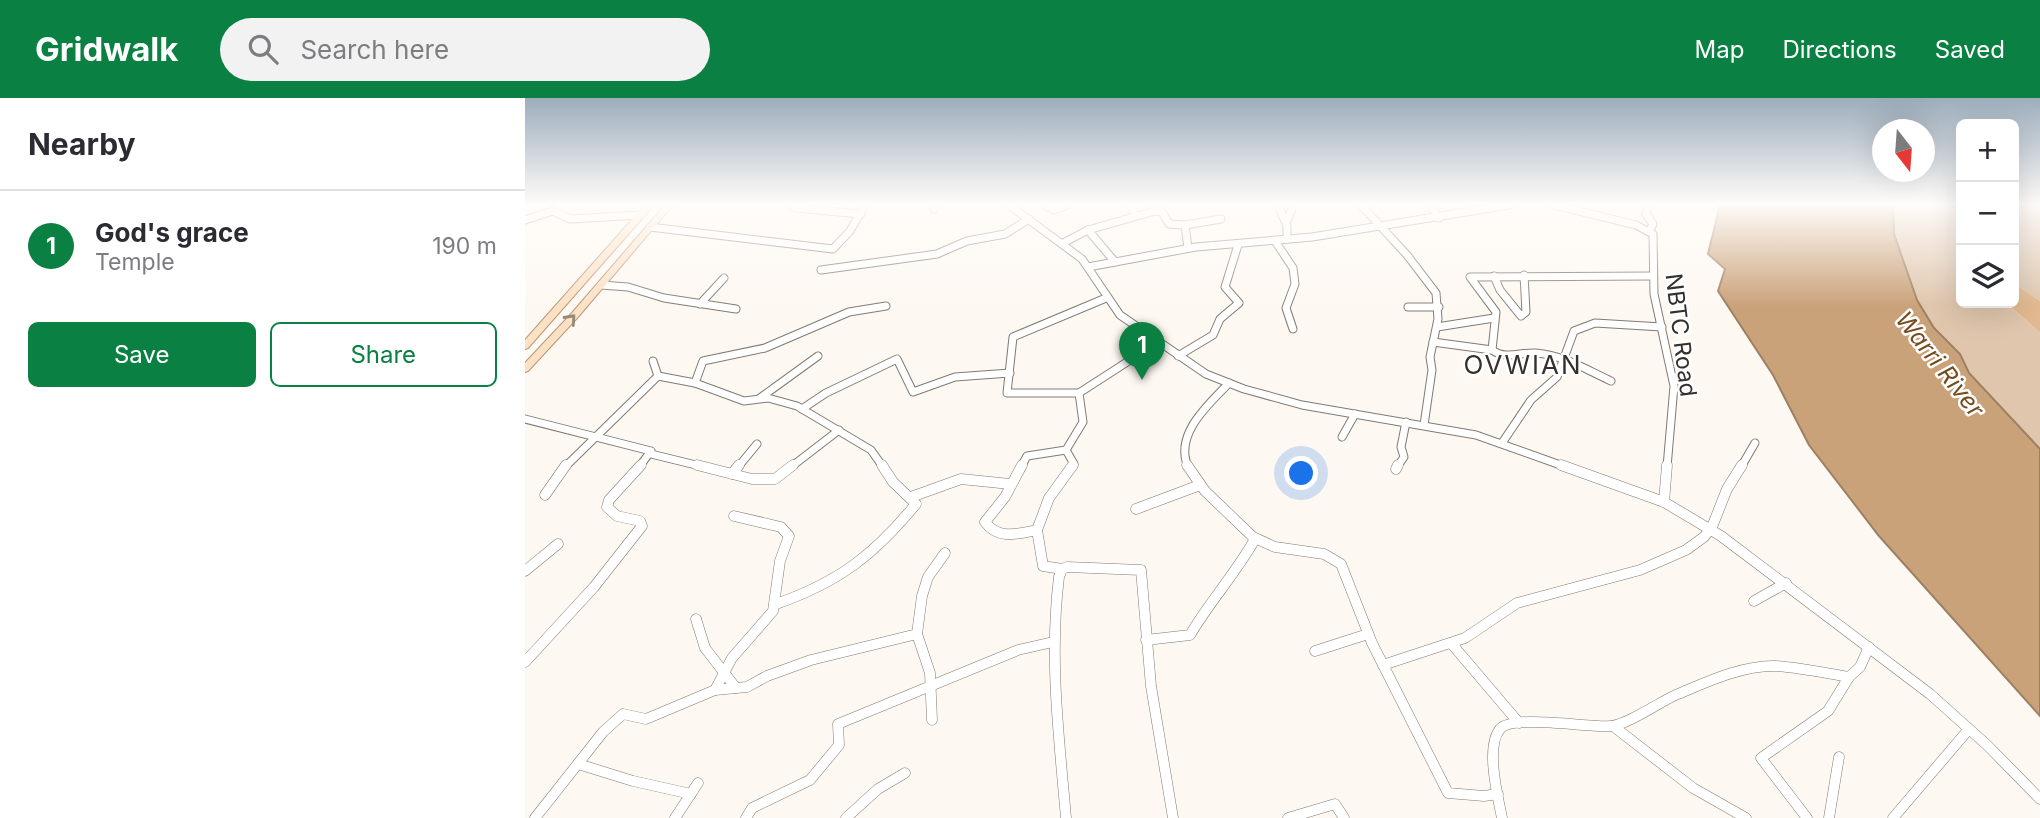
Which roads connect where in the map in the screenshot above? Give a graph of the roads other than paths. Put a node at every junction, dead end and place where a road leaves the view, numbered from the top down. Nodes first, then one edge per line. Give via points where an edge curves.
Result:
1 (620, 239) edge
2 (640, 239) edge
3 (751, 239) edge
4 (841, 239) edge
5 (980, 239) edge
6 (1057, 239) edge
7 (1072, 239) edge
8 (1096, 239) edge
9 (1187, 239) edge
10 (1287, 239) edge
11 (1390, 239) edge
12 (1654, 239) edge
13 (1275, 241) junction
14 (1063, 243) junction
15 (1238, 245) junction
16 (1188, 248) junction
17 (1115, 262) junction
18 (1088, 267) junction
19 (821, 271) dead end
20 (1524, 275) junction
21 (1494, 276) junction
22 (1653, 276) junction
23 (724, 278) dead end
24 (601, 285) junction
25 (1106, 298) junction
26 (700, 304) junction
27 (886, 306) dead end
28 (1408, 307) dead end
29 (1439, 307) junction
30 (736, 309) dead end
31 (1494, 318) junction
32 (1437, 327) junction
33 (1662, 327) junction
34 (1293, 329) dead end
35 (1158, 342) junction
36 (1433, 342) junction
37 (525, 346) edge
38 (1492, 350) junction
39 (818, 356) dead end
40 (1178, 356) junction
41 (653, 361) dead end
42 (1565, 361) junction
43 (525, 369) edge
44 (1010, 373) junction
45 (658, 376) junction
46 (1611, 382) dead end
47 (695, 383) junction
48 (1229, 383) junction
49 (1079, 393) junction
50 (760, 398) junction
51 (802, 409) junction
52 (1355, 414) junction
53 (525, 418) edge
54 (1406, 422) junction
55 (1424, 425) junction
56 (839, 430) junction
57 (596, 436) junction
58 (1342, 437) dead end
59 (1502, 443) junction
60 (1755, 443) dead end
61 (757, 444) dead end
62 (1066, 450) junction
63 (652, 454) junction
64 (1396, 469) dead end
65 (732, 474) junction
66 (1010, 484) junction
67 (1200, 485) junction
68 (545, 495) dead end
69 (911, 497) junction
70 (1664, 502) junction
71 (1136, 509) dead end
72 (734, 516) dead end
73 (1711, 529) junction
74 (1037, 530) junction
75 (1255, 539) junction
76 (558, 544) dead end
77 (944, 553) dead end
78 (1062, 569) junction
79 (525, 571) edge
80 (1786, 583) junction
81 (1754, 601) dead end
82 (776, 604) junction
83 (696, 619) dead end
84 (917, 634) junction
85 (1368, 634) junction
86 (1146, 640) junction
87 (1053, 642) junction
88 (1451, 643) junction
89 (1869, 647) junction
90 (1314, 650) dead end
91 (525, 662) edge
92 (1383, 665) junction
93 (722, 672) junction
94 (1849, 677) junction
95 (931, 686) junction
96 (736, 688) junction
97 (715, 690) junction
98 (699, 696) junction
99 (932, 720) dead end
100 (1519, 723) junction
101 (1613, 726) junction
102 (1969, 729) junction
103 (1839, 757) dead end
104 (577, 764) junction
105 (905, 773) dead end
106 (698, 783) dead end
107 (691, 793) junction
108 (1498, 794) junction
109 (2040, 799) edge
110 (535, 818) edge
111 (675, 818) edge
112 (746, 818) edge
113 (845, 818) edge
114 (1066, 818) edge
115 (1174, 818) edge
116 (1288, 818) edge
117 (1344, 818) edge
118 (1502, 818) edge
119 (1746, 818) edge
120 (1807, 818) edge
121 (1829, 818) edge
122 (1893, 818) edge

1 - 37 main road
2 - 24 main road
3 - 4 street via 833,248
5 - 19 street via 937,254
6 - 14 street
7 - 14 street
8 - 17 street
9 - 16 street
10 - 13 street
11 - 29 street via 1423,274
12 - 22 street, NBTC Road
13 - 15 street
13 - 34 street via 1293,268 1295,284 1286,308
14 - 18 street
15 - 16 street
15 - 40 street via 1225,286 1239,303 1220,319 1213,335
16 - 17 street
17 - 18 street
18 - 25 street
20 - 21 street
20 - 21 street via 1526,312 1521,316
20 - 22 street
21 - 31 street via 1470,277 1496,312
22 - 33 street, NBTC Road
23 - 26 street
24 - 26 street
43 -> 24 main road
25 - 35 street via 1120,315
25 - 44 street via 1013,337
26 - 30 street
27 - 47 street via 849,312 765,348 703,361
28 - 29 street
29 - 32 street
31 - 32 street
31 - 38 street
32 - 36 street
33 - 42 street via 1583,326 1574,331
33 - 70 street, NBTC Road via 1674,386
35 - 40 street
35 - 49 street
36 - 38 street
36 - 55 street
38 - 42 street via 1501,356 1535,354
39 - 50 street
40 - 48 street
41 - 45 street
42 - 46 street
42 - 59 street
44 - 49 street via 1007,393
44 - 51 street via 955,377 913,392 897,359
45 - 47 street
45 - 57 street
47 - 50 street via 744,401
48 - 52 street via 1279,400
48 - 67 street via 1191,431 1184,449
49 - 62 street via 1083,422
50 - 51 street
51 - 56 street
52 - 54 street
52 - 58 street
53 - 57 street
54 - 55 street
54 - 64 street via 1401,447 1404,457
55 - 59 street
56 - 65 street via 775,479
56 - 69 street via 871,450 893,482
57 - 63 street
57 - 68 street via 566,465
59 - 70 street
60 - 73 street via 1729,486
61 - 65 street
62 - 66 street via 1027,456
62 - 74 street via 1074,464 1049,498
63 - 65 street
63 - 91 street via 607,507 622,518 641,521 642,526
66 - 69 street via 961,479
66 - 74 street via 985,525 1007,536
67 - 71 street
67 - 75 street
69 - 82 street via 916,504 884,543 859,564 831,584
70 - 73 street
72 - 82 street via 787,531
73 - 80 street
73 - 88 street via 1675,556 1514,604 1484,628
74 - 78 street via 1043,566
75 - 85 street via 1333,556 1349,578
75 - 86 street via 1190,635
76 - 79 street
77 - 84 street via 928,577
78 - 86 street via 1141,570
78 - 87 street
80 - 81 street
80 - 89 street
82 - 93 street
83 - 93 street via 705,648
84 - 95 street
84 - 96 street via 811,660
85 - 90 street
85 - 92 street
86 - 115 street
87 - 95 street via 1018,650
87 - 114 street
88 - 92 street
88 - 100 street
89 - 94 street via 1855,675
89 - 102 street
92 - 108 street via 1448,793
93 - 96 street
93 - 97 street
93 - 98 street
94 - 101 street via 1774,666 1742,671 1678,694
94 - 120 street via 1828,711 1761,758
95 - 99 street
95 - 112 street via 838,724 839,745 810,780 752,808
96 - 97 street
97 - 98 street
98 - 104 street via 646,719 625,713 618,716
100 - 101 street
100 - 108 street via 1504,725 1493,747
101 - 119 street via 1693,788
102 - 109 street
102 - 122 street
103 - 121 street
104 - 107 street
104 - 110 street
105 - 113 street
106 - 107 street
107 - 111 street
108 - 118 street
116 - 117 street via 1335,804

